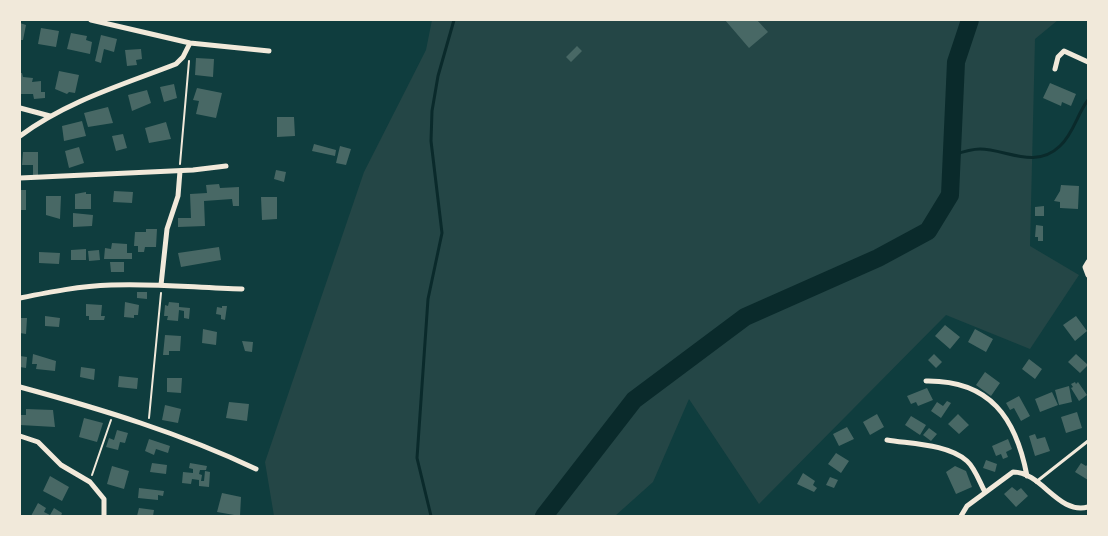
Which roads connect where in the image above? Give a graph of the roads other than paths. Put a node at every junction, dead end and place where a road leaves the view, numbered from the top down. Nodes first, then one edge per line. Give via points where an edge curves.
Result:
1 (91, 20) edge
2 (102, 21) edge
3 (190, 43) junction
4 (269, 51) dead end
5 (1088, 62) edge
6 (1055, 69) dead end
7 (20, 108) edge
8 (50, 116) junction
9 (20, 136) edge
10 (226, 166) dead end
11 (180, 171) junction
12 (20, 178) edge
13 (1088, 262) edge
14 (1088, 275) edge
15 (162, 285) junction
16 (242, 289) dead end
17 (20, 298) edge
18 (926, 381) dead end
19 (20, 387) edge
20 (20, 436) edge
21 (887, 440) dead end
22 (1088, 441) edge
23 (256, 469) dead end
24 (1027, 476) junction
25 (1036, 482) junction
26 (985, 492) junction
27 (1088, 507) edge
28 (104, 516) edge
29 (961, 516) edge

1 - 2 street
2 - 3 street
3 - 4 street
3 - 8 street via 176,64 96,93
5 - 6 street via 1064,51 1058,57
7 - 8 street
8 - 9 street
10 - 11 street
11 - 12 street
11 - 15 street via 178,196 167,228
13 - 14 street via 1085,268
15 - 16 street
15 - 17 street via 109,285
18 - 24 street via 958,385 994,403 1016,435
19 - 23 street via 148,425 209,447
20 - 28 street via 38,442 61,465 90,482 104,499
21 - 26 street via 952,453 968,462
22 - 25 lane
24 - 25 street
24 - 26 street via 1013,472
25 - 27 street via 1070,507
26 - 29 street via 967,506

